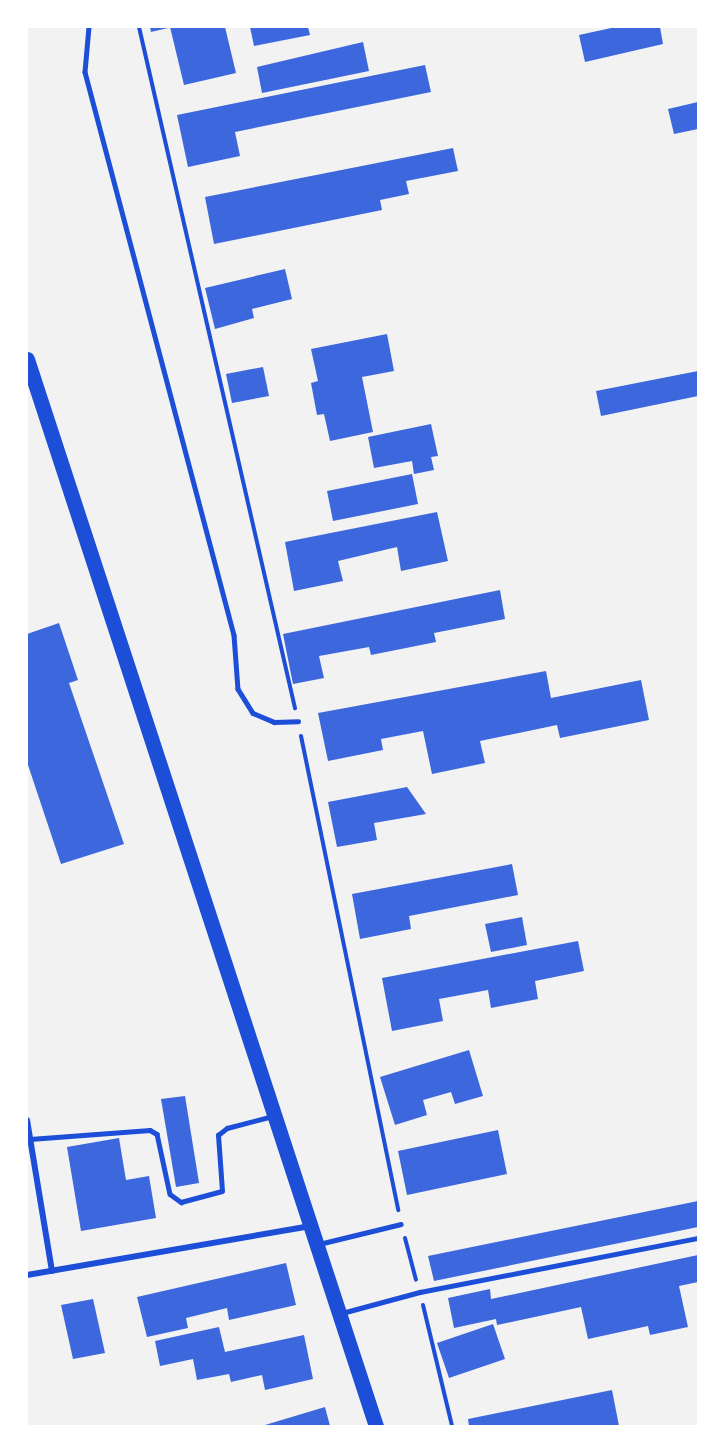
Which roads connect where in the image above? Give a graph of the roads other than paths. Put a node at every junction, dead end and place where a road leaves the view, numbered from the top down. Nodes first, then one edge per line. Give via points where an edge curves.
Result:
1 (89, 27) edge
2 (27, 359) edge
3 (298, 721) dead end
4 (275, 1115) junction
5 (27, 1120) edge
6 (30, 1139) junction
7 (401, 1224) dead end
8 (312, 1226) junction
9 (698, 1238) edge
10 (317, 1244) junction
11 (52, 1271) junction
12 (27, 1275) edge
13 (340, 1314) junction
14 (376, 1426) edge

1 - 3 lane via 85,72 234,635 238,689 253,713 274,722
2 - 4 main road
4 - 6 lane via 227,1128 219,1135 222,1191 181,1202 170,1194 157,1134 150,1130
4 - 8 main road
5 - 6 street
6 - 11 street
7 - 10 lane
8 - 10 main road
8 - 11 street
9 - 13 lane via 420,1292
10 - 13 main road
11 - 12 street
13 - 14 main road

